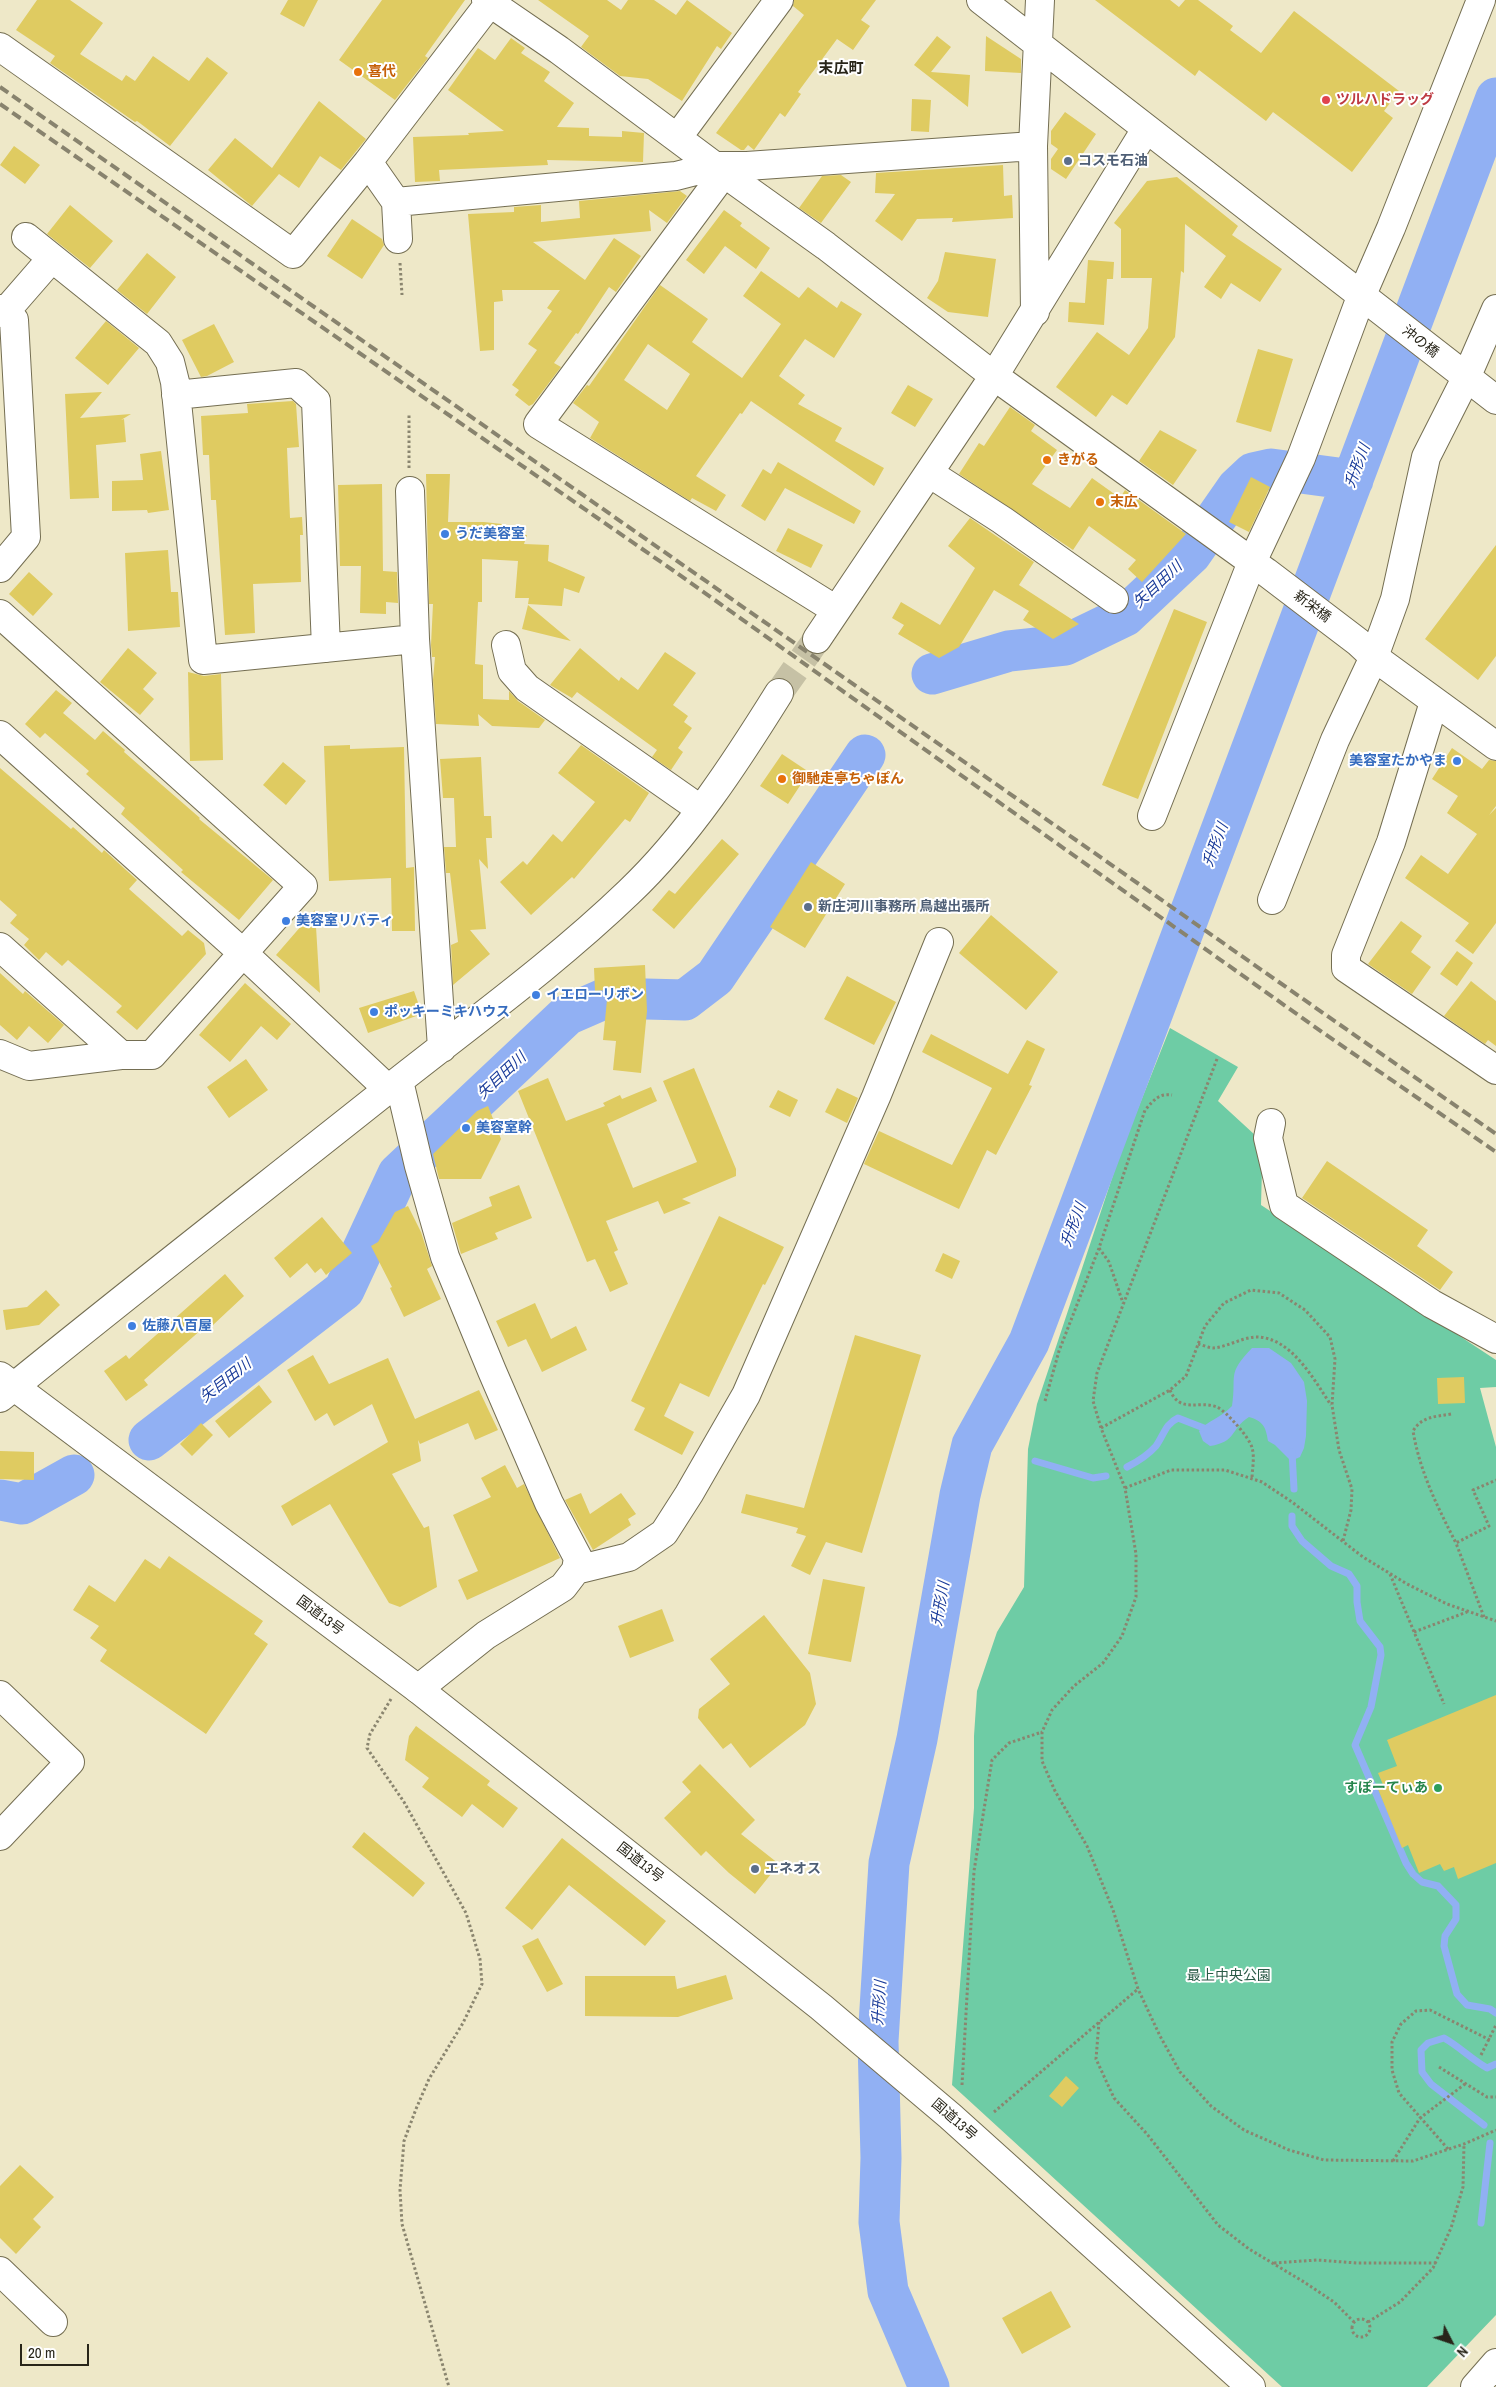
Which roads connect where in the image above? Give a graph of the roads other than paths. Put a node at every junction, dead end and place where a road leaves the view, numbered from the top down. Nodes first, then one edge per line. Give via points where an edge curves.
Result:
1 (779, 0) edge
2 (981, 0) edge
3 (1040, 0) edge
4 (1481, 0) edge
5 (489, 1) edge
6 (1038, 45) junction
7 (0, 47) edge
8 (1146, 130) junction
9 (677, 138) junction
10 (1033, 146) junction
11 (368, 162) junction
12 (720, 169) junction
13 (396, 202) junction
14 (26, 238) dead end
15 (398, 239) road end
16 (52, 258) junction
17 (1367, 302) junction
18 (1496, 309) edge
19 (2, 310) edge
20 (1035, 312) junction
21 (994, 376) junction
22 (1466, 378) junction
23 (176, 395) junction
24 (1496, 400) edge
25 (929, 473) junction
26 (409, 479) road end
27 (1259, 567) junction
28 (0, 568) edge
29 (1114, 599) dead end
30 (836, 610) junction
31 (0, 614) edge
32 (415, 639) junction
33 (817, 639) tunnel mouth
34 (506, 645) dead end
35 (326, 648) junction
36 (1366, 649) junction
37 (779, 693) tunnel mouth
38 (1434, 702) junction
39 (0, 735) edge
40 (1496, 746) edge
41 (700, 809) junction
42 (1152, 816) dead end
43 (1272, 900) dead end
44 (938, 942) dead end
45 (0, 947) edge
46 (244, 954) junction
47 (442, 1048) junction
48 (0, 1054) edge
49 (121, 1055) junction
50 (1496, 1070) edge
51 (394, 1085) junction
52 (1271, 1123) dead end
53 (1496, 1339) edge
54 (5, 1387) edge
55 (576, 1570) junction
56 (412, 1685) junction
57 (0, 1695) edge
58 (0, 1836) edge
59 (0, 2271) edge
60 (53, 2322) dead end
61 (1496, 2363) edge
62 (1251, 2387) edge
63 (1475, 2387) edge

1 - 9 main road
2 - 6 main road, 沖の橋
3 - 6 main road
4 - 17 main road via 1392,228
5 - 9 main road, 新栄橋
5 - 11 main road
6 - 8 main road, 沖の橋
6 - 10 main road
7 - 11 main road via 292,254
8 - 17 main road, 沖の橋
8 - 20 main road
9 - 12 main road, 新栄橋
10 - 12 main road
10 - 20 main road
11 - 13 main road
12 - 13 main road via 676,176
12 - 21 main road, 新栄橋
12 - 30 main road via 538,424
13 - 15 main road
14 - 16 main road
16 - 19 main road
16 - 23 main road via 158,344 170,362
17 - 22 main road, 沖の橋
17 - 27 main road via 1286,491
18 - 22 main road
19 - 28 main road via 14,320 26,537
20 - 21 main road
21 - 25 main road
21 - 27 main road, 新栄橋
22 - 24 main road, 沖の橋
22 - 36 main road via 1426,457 1395,599
23 - 35 main road via 203,660
23 - 35 main road via 296,383 316,401
25 - 29 main road
25 - 30 main road
26 - 32 main road
27 - 36 main road, 新栄橋
27 - 42 main road
30 - 33 main road
31 - 46 main road via 304,886
32 - 35 main road
32 - 47 main road
34 - 41 main road via 512,671 527,688
36 - 38 main road, 新栄橋
36 - 43 main road via 1335,740
37 - 41 main road via 736,764
38 - 40 main road, 新栄橋
38 - 50 main road via 1391,842 1346,955 1346,968
39 - 46 main road
41 - 47 main road via 631,890 548,966
44 - 55 main road via 876,1097 746,1395 690,1494 664,1534 629,1557
45 - 49 main road
46 - 49 main road via 152,1056
46 - 51 main road
47 - 51 main road
48 - 49 main road via 29,1066
51 - 54 main road
51 - 55 main road via 413,1138 445,1257 548,1503 578,1558
52 - 53 main road via 1268,1138 1284,1205 1432,1304
54 - 56 main road, 国道13号
55 - 56 main road via 563,1587
56 - 62 main road, 国道13号 via 821,2007 950,2116
57 - 58 main road via 70,1762
59 - 60 main road
61 - 63 main road

